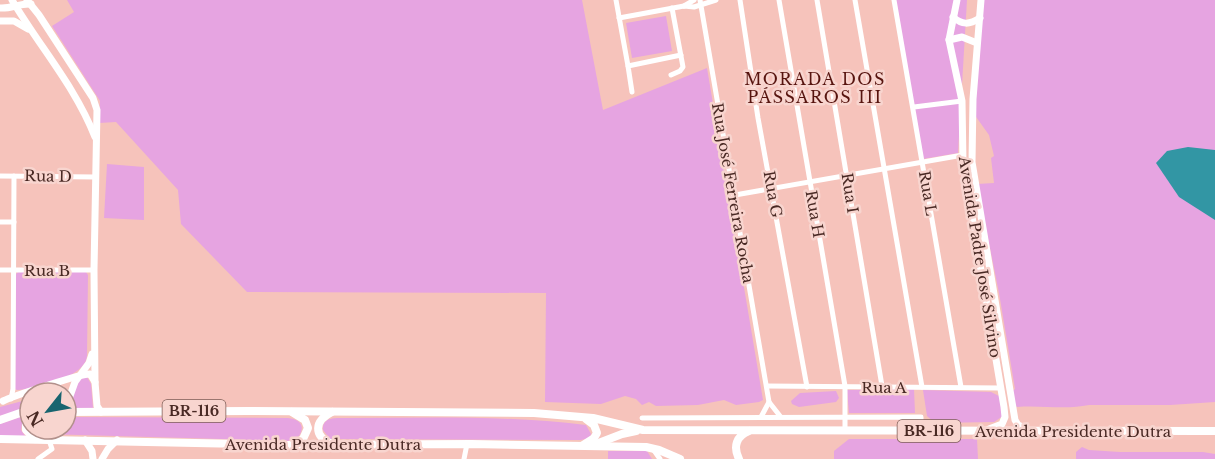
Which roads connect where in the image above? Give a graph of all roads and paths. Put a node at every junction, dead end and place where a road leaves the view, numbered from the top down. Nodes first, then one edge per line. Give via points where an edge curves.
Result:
1 (616, 0) edge
2 (694, 0) edge
3 (716, 0) edge
4 (740, 0) edge
5 (779, 0) edge
6 (818, 0) edge
7 (855, 0) edge
8 (894, 0) edge
9 (957, 0) edge
10 (981, 0) edge
11 (31, 1) edge
12 (703, 2) edge
13 (14, 3) edge
14 (684, 6) junction
15 (0, 8) edge
16 (672, 8) junction
17 (953, 17) junction
18 (619, 18) junction
19 (980, 18) junction
20 (0, 21) edge
21 (30, 30) junction
22 (950, 40) junction
23 (977, 43) junction
24 (681, 55) junction
25 (628, 66) junction
26 (671, 75) dead end
27 (82, 81) junction
28 (70, 89) junction
29 (632, 92) dead end
30 (962, 101) junction
31 (914, 107) junction
32 (96, 140) junction
33 (963, 155) junction
34 (922, 162) junction
35 (884, 169) junction
36 (0, 176) edge
37 (14, 176) junction
38 (848, 176) junction
39 (95, 177) junction
40 (810, 183) junction
41 (772, 189) junction
42 (735, 195) junction
43 (0, 222) edge
44 (14, 222) junction
45 (0, 270) edge
46 (14, 270) junction
47 (93, 270) junction
48 (94, 345) junction
49 (79, 375) junction
50 (75, 381) edge
51 (95, 382) junction
52 (767, 386) junction
53 (882, 386) junction
54 (807, 387) junction
55 (845, 387) junction
56 (922, 387) junction
57 (961, 387) junction
58 (1001, 388) junction
59 (10, 398) edge
60 (769, 402) junction
61 (287, 411) junction
62 (78, 412) edge
63 (101, 412) junction
64 (333, 412) junction
65 (18, 414) edge
66 (780, 416) junction
67 (845, 416) junction
68 (582, 417) junction
69 (761, 417) junction
70 (642, 418) dead end
71 (0, 420) edge
72 (753, 429) junction
73 (845, 429) junction
74 (643, 430) junction
75 (984, 430) junction
76 (921, 431) junction
77 (1030, 431) junction
78 (1213, 432) edge
79 (0, 439) edge
80 (18, 439) edge
81 (78, 440) edge
82 (85, 440) junction
83 (117, 440) junction
84 (50, 441) edge
85 (467, 444) junction
86 (288, 445) junction
87 (334, 445) junction
88 (581, 446) junction
89 (592, 446) junction
90 (652, 448) junction
91 (93, 457) edge
92 (103, 458) edge
93 (40, 459) edge
94 (464, 459) edge
95 (660, 459) edge
96 (680, 459) edge
97 (739, 459) edge

1 - 18 street
2 - 14 street
3 - 12 street
4 - 41 street, Rua G
5 - 40 street, Rua H
6 - 38 street, Rua I
7 - 35 street
8 - 31 street, Rua L
9 - 17 main road, Avenida Padre José Silvino
10 - 19 main road, Avenida Padre José Silvino
11 - 13 main road
11 - 27 main road
12 - 14 street
12 - 42 street, Rua José Ferreira Rocha
13 - 15 main road via 9,9
13 - 21 main road
14 - 16 street
16 - 18 street
16 - 24 street
17 - 19 main road via 963,23
17 - 22 main road, Avenida Padre José Silvino
18 - 25 street
19 - 23 main road, Avenida Padre José Silvino
20 - 21 main road via 14,21
21 - 28 main road
22 - 23 main road via 967,37
22 - 30 main road, Avenida Padre José Silvino
23 - 77 main road, Avenida Padre José Silvino via 972,162 1015,420
24 - 25 street
24 - 26 street via 682,69
25 - 29 street
27 - 28 main road via 81,89
27 - 32 main road via 95,103
28 - 32 main road
30 - 31 street
30 - 33 main road, Avenida Padre José Silvino
31 - 34 street, Rua L
32 - 39 main road
33 - 34 street
33 - 58 main road, Avenida Padre José Silvino
34 - 35 street
34 - 57 street, Rua L
35 - 38 street
35 - 56 street
36 - 37 street, Rua D
37 - 39 street, Rua D
37 - 44 street
38 - 40 street
38 - 53 street, Rua I
39 - 47 main road
40 - 41 street
40 - 55 street, Rua H
41 - 42 street
41 - 54 street, Rua G
42 - 52 street, Rua José Ferreira Rocha
43 - 44 street
44 - 46 street
45 - 46 street, Rua B
46 - 47 street, Rua B
46 - 59 street
47 - 48 main road
48 - 49 main road via 89,363
48 - 51 main road
49 - 50 main road
49 - 51 main road via 90,374
49 - 59 main road
51 - 63 main road
52 - 54 street, Rua A
52 - 60 street, Rua José Ferreira Rocha
53 - 55 street, Rua A
53 - 56 street, Rua A
54 - 55 street, Rua A
55 - 67 street, Rua H
56 - 57 street, Rua A
57 - 58 street, Rua A
58 - 75 main road, Avenida Padre José Silvino via 1005,417 1002,424
60 - 66 street
60 - 69 street
61 - 63 highway, Avenida Presidente Dutra / BR-116
61 - 64 highway, Avenida Presidente Dutra / BR-116
61 - 86 highway via 299,415 308,428 303,439
62 - 63 highway, BR-116
64 - 68 highway, Avenida Presidente Dutra / BR-116 via 534,413
64 - 87 highway via 322,418 318,428 322,438
65 - 71 highway
66 - 67 street
66 - 69 street
67 - 73 street, Rua H
67 - 76 street via 921,417
68 - 74 highway, Avenida Presidente Dutra / BR-116
68 - 88 highway via 593,423 597,433
69 - 70 street
72 - 73 highway, Avenida Presidente Dutra / BR-116
72 - 74 highway, Avenida Presidente Dutra / BR-116
72 - 97 highway via 737,442
73 - 76 highway, Avenida Presidente Dutra / BR-116
74 - 89 highway, Avenida Presidente Dutra / BR-116
75 - 76 highway, Avenida Presidente Dutra / BR-116
75 - 77 highway, Avenida Presidente Dutra / BR-116
77 - 78 highway, Avenida Presidente Dutra / BR-116
79 - 80 highway, Avenida Presidente Dutra / BR-116
81 - 82 highway, Avenida Presidente Dutra / BR-116
82 - 83 highway, Avenida Presidente Dutra / BR-116
82 - 91 main road
83 - 86 highway, Avenida Presidente Dutra / BR-116
83 - 92 main road
84 - 93 street via 52,449
85 - 87 highway, Avenida Presidente Dutra / BR-116
85 - 88 highway, Avenida Presidente Dutra / BR-116
85 - 94 street
86 - 87 highway, Avenida Presidente Dutra / BR-116
88 - 89 highway, Avenida Presidente Dutra / BR-116
89 - 90 highway
90 - 95 street
90 - 96 highway
91 - 92 main road via 98,452

